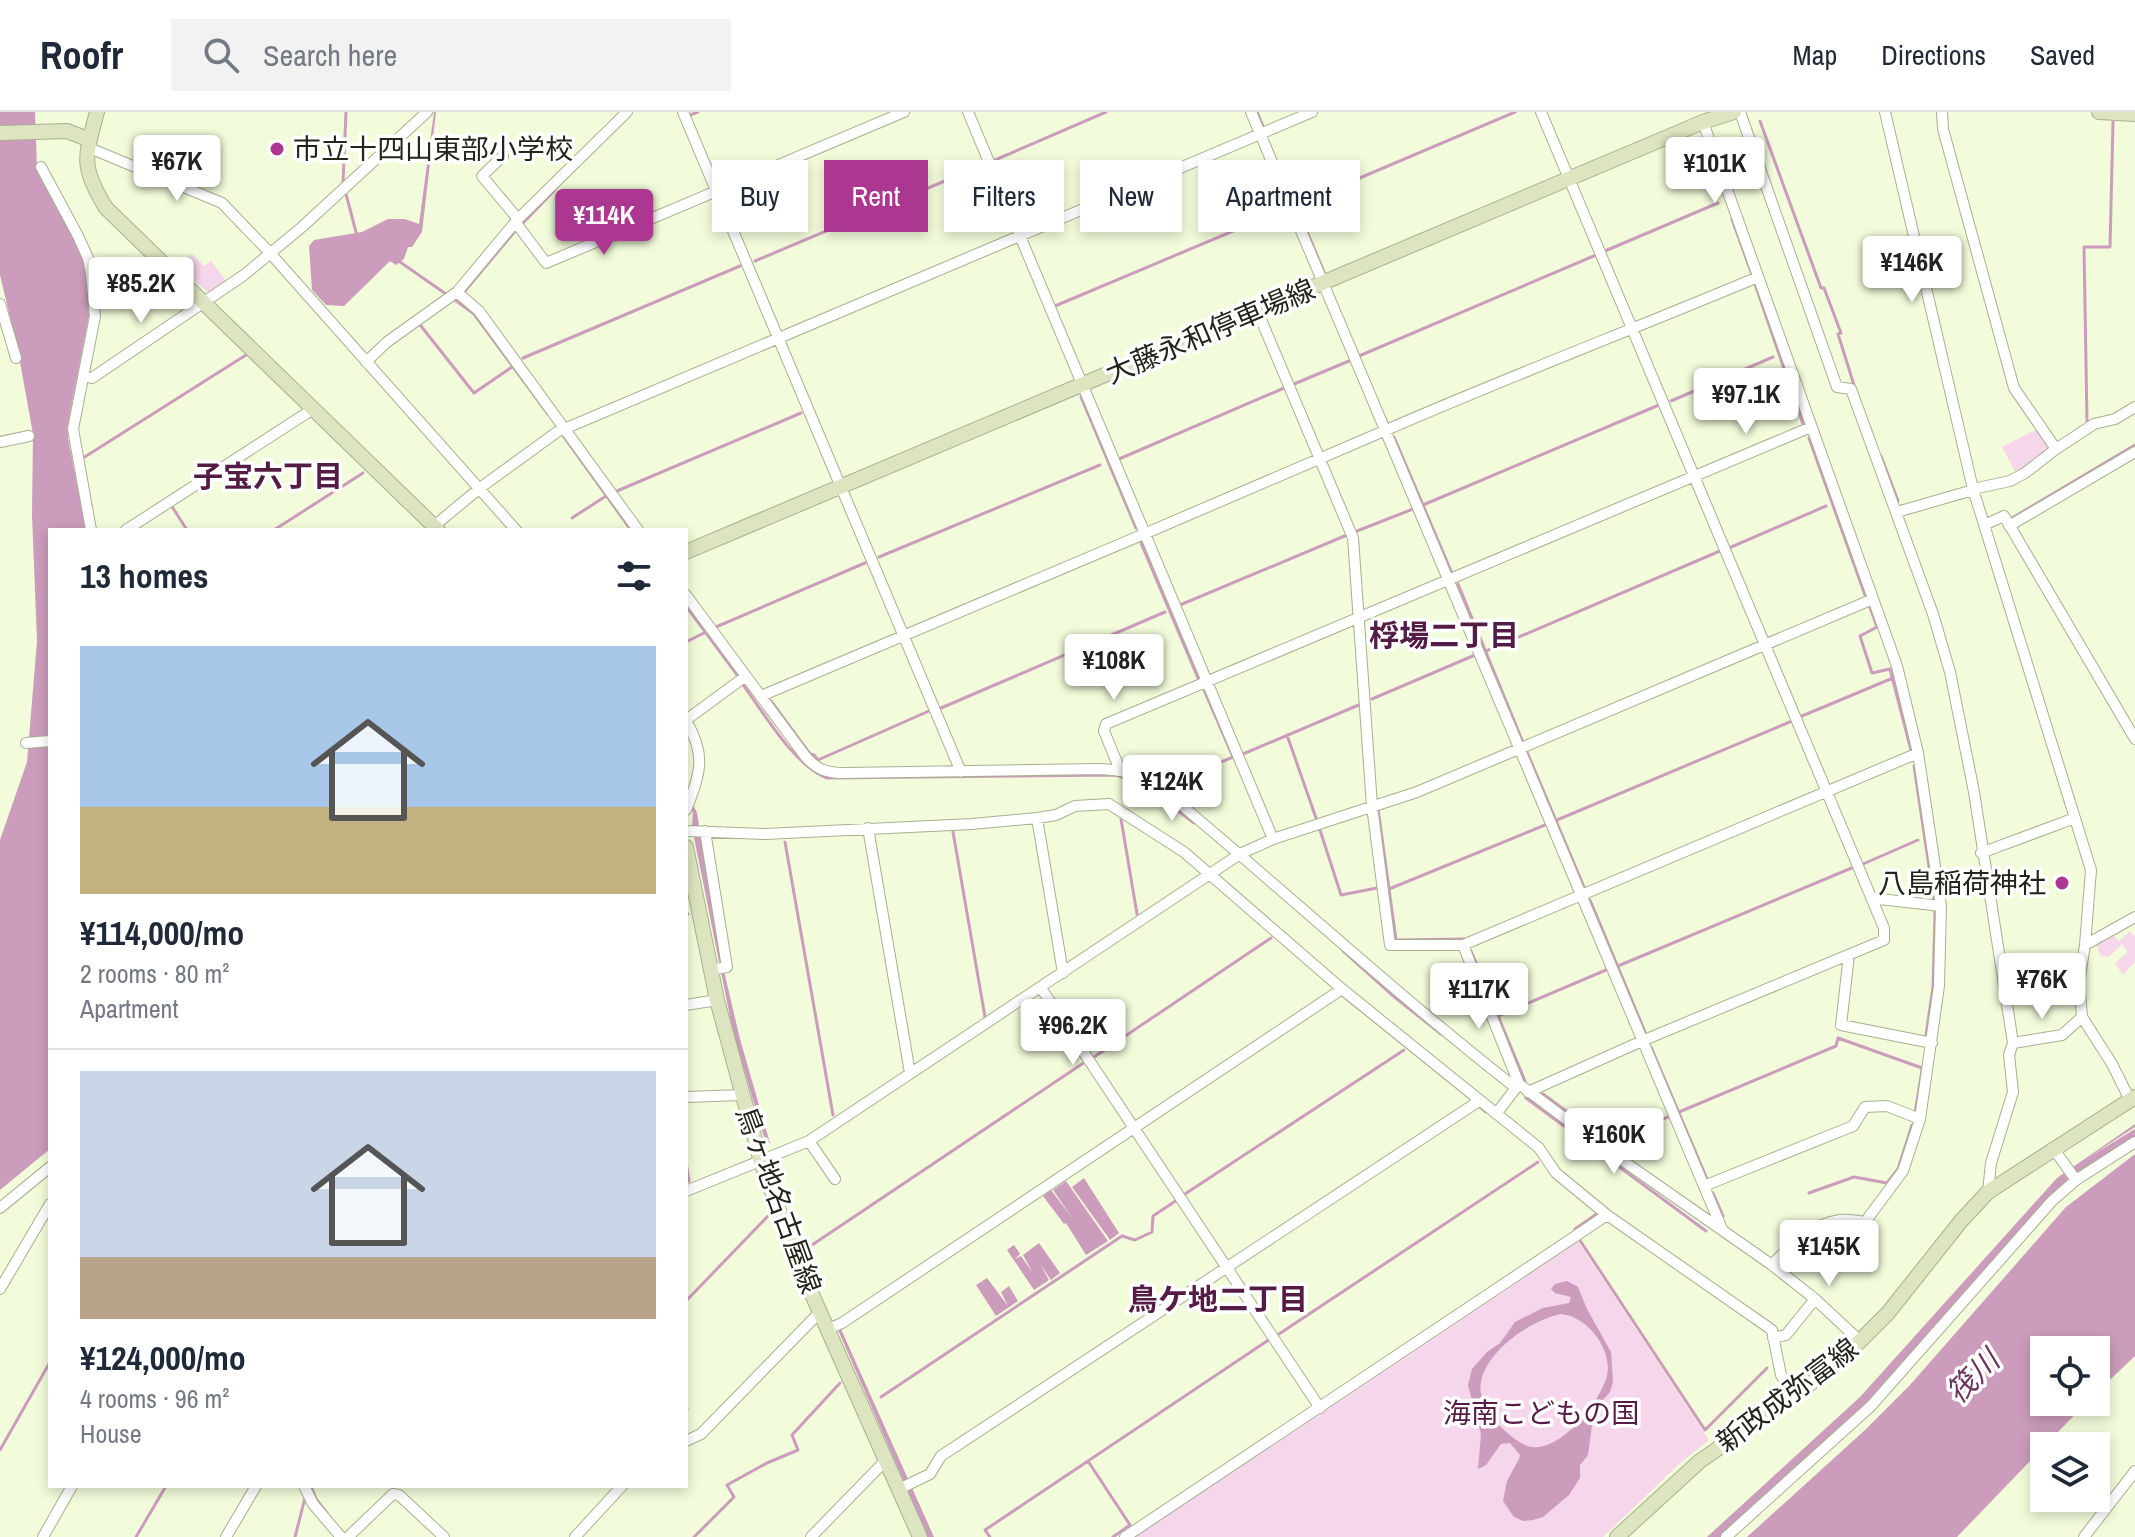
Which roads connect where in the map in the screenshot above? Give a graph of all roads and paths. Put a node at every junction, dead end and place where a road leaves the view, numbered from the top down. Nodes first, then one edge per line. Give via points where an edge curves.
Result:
1 (97, 112) edge
2 (427, 112) edge
3 (627, 112) edge
4 (683, 112) edge
5 (904, 112) edge
6 (968, 112) edge
7 (1251, 112) edge
8 (1312, 112) edge
9 (1541, 112) edge
10 (1740, 112) edge
11 (1885, 112) edge
12 (1942, 112) edge
13 (2099, 112) edge
14 (1724, 113) edge
15 (2135, 114) edge
16 (1703, 122) junction
17 (0, 133) edge
18 (1260, 134) junction
19 (88, 143) junction
20 (503, 156) dead end
21 (792, 160) edge
22 (41, 167) dead end
23 (712, 180) edge
24 (1569, 181) junction
25 (712, 194) edge
26 (517, 221) junction
27 (734, 232) edge
28 (1019, 235) junction
29 (270, 253) junction
30 (1758, 277) junction
31 (1323, 283) junction
32 (457, 292) junction
33 (204, 303) junction
34 (0, 304) edge
35 (1257, 310) junction
36 (1633, 330) junction
37 (778, 338) junction
38 (16, 358) dead end
39 (366, 362) junction
40 (84, 376) junction
41 (1081, 385) junction
42 (2135, 407) edge
43 (313, 409) junction
44 (1811, 427) junction
45 (565, 428) junction
46 (1384, 431) junction
47 (29, 436) dead end
48 (0, 442) edge
49 (2056, 449) junction
50 (2135, 452) edge
51 (1321, 461) junction
52 (1694, 477) junction
53 (840, 485) junction
54 (480, 488) junction
55 (1973, 490) junction
56 (1897, 512) junction
57 (1984, 525) junction
58 (2009, 526) junction
59 (91, 528) edge
60 (129, 528) edge
61 (435, 528) edge
62 (437, 528) edge
63 (514, 528) edge
64 (637, 528) edge
65 (1144, 533) junction
66 (688, 551) edge
67 (1449, 579) junction
68 (688, 598) edge
69 (1873, 599) junction
70 (1360, 617) junction
71 (904, 636) junction
72 (1765, 645) junction
73 (746, 676) junction
74 (1207, 681) junction
75 (761, 696) junction
76 (688, 719) edge
77 (688, 723) edge
78 (2135, 739) edge
79 (48, 741) edge
80 (26, 743) dead end
81 (1519, 748) junction
82 (1918, 753) junction
83 (1120, 770) junction
84 (961, 772) junction
85 (1827, 792) junction
86 (688, 805) edge
87 (1372, 806) junction
88 (1037, 818) junction
89 (2075, 818) junction
90 (868, 828) junction
91 (688, 831) edge
92 (704, 831) junction
93 (1273, 839) junction
94 (1981, 853) junction
95 (1240, 854) junction
96 (688, 855) edge
97 (1211, 875) junction
98 (1582, 896) junction
99 (1871, 898) junction
100 (1941, 906) junction
101 (2135, 917) edge
102 (1463, 945) junction
103 (2085, 945) junction
104 (1849, 955) junction
105 (717, 969) junction
106 (1063, 973) junction
107 (1041, 988) junction
108 (1342, 989) junction
109 (717, 1000) junction
110 (688, 1005) edge
111 (2082, 1017) junction
112 (1642, 1041) junction
113 (1932, 1043) junction
114 (2013, 1043) junction
115 (910, 1073) junction
116 (1521, 1088) junction
117 (742, 1095) junction
118 (688, 1097) edge
119 (2132, 1099) edge
120 (1479, 1101) junction
121 (1496, 1114) junction
122 (1920, 1119) junction
123 (1134, 1127) junction
124 (809, 1141) junction
125 (2135, 1142) edge
126 (2053, 1148) junction
127 (761, 1162) junction
128 (48, 1169) edge
129 (835, 1179) dead end
130 (2075, 1179) junction
131 (1704, 1186) junction
132 (688, 1190) edge
133 (1988, 1192) junction
134 (48, 1207) edge
135 (0, 1208) edge
136 (1607, 1215) junction
137 (1722, 1229) junction
138 (1772, 1265) junction
139 (1227, 1267) junction
140 (0, 1289) edge
141 (1815, 1299) junction
142 (820, 1312) junction
143 (828, 1329) junction
144 (1773, 1338) junction
145 (1860, 1341) junction
146 (1794, 1396) junction
147 (1320, 1408) junction
148 (688, 1440) edge
149 (886, 1460) junction
150 (2135, 1471) edge
151 (904, 1487) junction
152 (71, 1488) edge
153 (255, 1488) edge
154 (305, 1488) edge
155 (620, 1488) edge
156 (43, 1537) edge
157 (226, 1537) edge
158 (341, 1537) edge
159 (348, 1537) edge
160 (444, 1537) edge
161 (575, 1537) edge
162 (811, 1537) edge
163 (920, 1537) edge
164 (1125, 1537) edge
165 (1617, 1537) edge
166 (1726, 1537) edge
167 (2084, 1537) edge

1 - 19 main road
2 - 29 street
3 - 26 street
4 - 23 street
5 - 21 street
6 - 28 street
7 - 18 street
8 - 18 street
9 - 24 street
10 - 56 street via 1837,387 1851,389
11 - 55 street
12 - 49 street via 2014,388
13 - 15 main road
14 - 16 main road, 大藤永和停車場線
16 - 24 main road, 大藤永和停車場線
16 - 30 street
17 - 19 main road via 67,131
18 - 28 street
18 - 31 street
19 - 29 street via 222,203
19 - 33 main road via 87,173 106,208
20 - 26 street via 482,176
22 - 40 street via 88,258 95,316
24 - 31 main road, 大藤永和停車場線
24 - 36 street
25 - 26 street via 546,263
26 - 32 street
27 - 37 street
28 - 37 street
28 - 41 street
29 - 33 street
29 - 39 street
30 - 36 street
30 - 44 street
31 - 35 main road, 大藤永和停車場線
31 - 46 street
32 - 39 street
32 - 45 street via 479,311
33 - 40 street via 92,378
33 - 43 main road
34 - 38 street
35 - 41 main road, 大藤永和停車場線
35 - 51 street
36 - 46 street
36 - 52 street
37 - 45 street
37 - 53 street
39 - 54 street
40 - 59 street via 73,438
41 - 53 main road, 大藤永和停車場線
41 - 65 street
42 - 49 street via 2094,424
43 - 60 street
43 - 61 main road
44 - 52 street
44 - 69 street
45 - 54 street
45 - 64 street
46 - 51 street
46 - 67 street
47 - 48 street
49 - 55 street via 2010,481
50 - 58 street
51 - 65 street
51 - 70 street via 1353,538
52 - 67 street
52 - 72 street
53 - 66 main road, 大藤永和停車場線
53 - 71 street
54 - 62 street
54 - 63 street
55 - 56 street
55 - 57 street
56 - 94 street via 1950,672
57 - 58 street via 2004,516
57 - 89 street
58 - 78 street
65 - 71 street
65 - 74 street
67 - 70 street
67 - 81 street
68 - 73 street
69 - 72 street
69 - 82 street via 1897,666
70 - 74 street
70 - 87 street
71 - 75 street
71 - 84 street
72 - 81 street
72 - 85 street
73 - 75 street
73 - 76 street
74 - 83 street via 1106,724
74 - 93 street
75 - 84 street via 819,769
77 - 86 street via 698,740 700,768
79 - 80 street
81 - 87 street
81 - 98 street
82 - 85 street
82 - 100 street
83 - 84 street
83 - 95 street via 1155,783
85 - 98 street
85 - 99 street
87 - 93 street
87 - 102 street via 1390,945
88 - 90 street
88 - 97 street via 1075,806 1109,804
88 - 106 street
89 - 94 street
89 - 103 street via 2091,870
90 - 92 street via 765,834
90 - 115 street
91 - 92 street
92 - 105 street via 727,967
93 - 95 street
94 - 114 street
95 - 97 street
95 - 116 street via 1390,986
96 - 105 main road, 鳥ヶ地名古屋線
97 - 106 street
97 - 108 street
98 - 102 street
98 - 112 street
99 - 100 street
99 - 104 street via 1884,940
100 - 113 street
101 - 103 street
102 - 116 street
103 - 111 street via 2079,982
104 - 112 street
104 - 113 street via 1841,1025
105 - 109 main road, 鳥ヶ地名古屋線
106 - 107 street
107 - 115 street
107 - 123 street
108 - 120 street
108 - 123 street
109 - 110 street
109 - 117 main road, 鳥ヶ地名古屋線
111 - 114 street via 2062,1035
111 - 119 street
112 - 116 street
112 - 131 street
113 - 122 street
114 - 133 street via 2013,1092 1991,1163
115 - 124 street
116 - 121 street
116 - 137 street
117 - 118 street
117 - 127 main road, 鳥ヶ地名古屋線
119 - 126 main road, 新政成弥富線
120 - 121 street
120 - 139 street
121 - 136 street
122 - 131 street via 1887,1106 1865,1107 1853,1126
122 - 138 street via 1903,1171 1865,1222 1839,1220 1812,1230 1792,1242
123 - 139 street
123 - 143 street
124 - 127 street
124 - 129 street
125 - 130 street
126 - 130 street
126 - 133 main road, 新政成弥富線
127 - 132 street
127 - 142 main road, 鳥ヶ地名古屋線
128 - 135 street
130 - 166 street via 1871,1406
131 - 137 street
133 - 145 main road, 新政成弥富線
134 - 140 street
136 - 144 street via 1772,1330
136 - 147 street
137 - 138 street
138 - 141 street
139 - 147 street
139 - 151 street via 941,1456 930,1474
141 - 144 street via 1786,1335
141 - 145 street
142 - 143 main road, 鳥ヶ地名古屋線
142 - 148 street via 701,1434
143 - 149 main road, 鳥ヶ地名古屋線
144 - 146 street via 1781,1375
145 - 146 main road, 新政成弥富線
146 - 165 main road, 新政成弥富線 via 1700,1461
147 - 164 street
149 - 151 main road, 鳥ヶ地名古屋線
149 - 162 street
150 - 167 street
151 - 163 main road, 鳥ヶ地名古屋線
152 - 156 street
153 - 157 street
154 - 158 street
155 - 161 street
159 - 160 street via 393,1494

